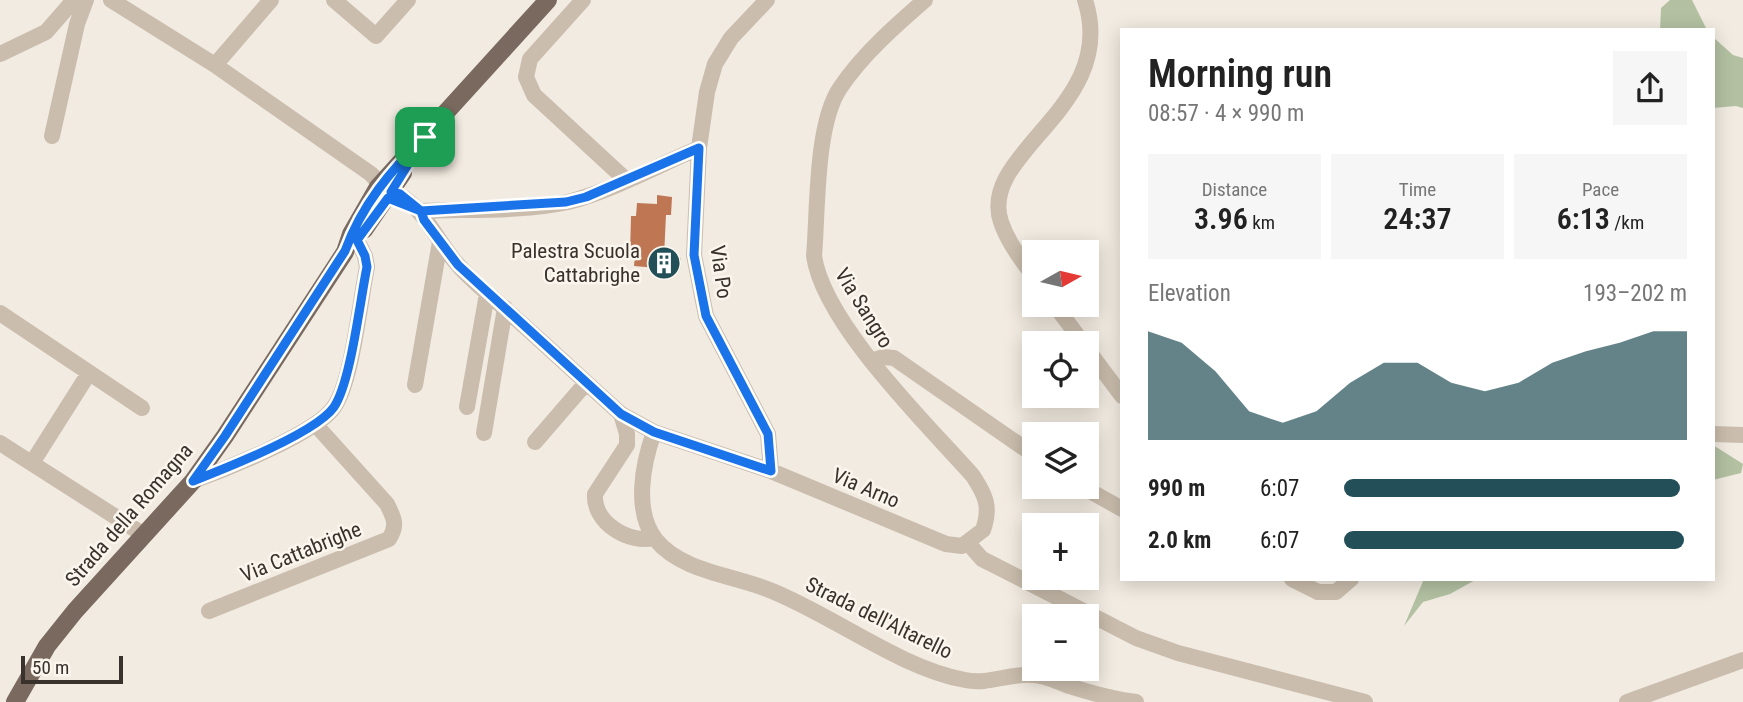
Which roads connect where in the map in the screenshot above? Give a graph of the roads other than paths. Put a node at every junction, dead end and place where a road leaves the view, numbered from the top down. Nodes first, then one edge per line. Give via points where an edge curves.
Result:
1 (74, 0) edge
2 (86, 0) edge
3 (111, 0) edge
4 (271, 0) edge
5 (334, 0) edge
6 (408, 0) edge
7 (548, 0) edge
8 (583, 0) edge
9 (766, 0) edge
10 (925, 0) edge
11 (1086, 0) edge
12 (0, 54) edge
13 (215, 65) junction
14 (52, 136) dead end
15 (699, 148) junction
16 (625, 179) junction
17 (385, 192) junction
18 (418, 209) junction
19 (440, 242) junction
20 (351, 246) junction
21 (1022, 260) edge
22 (487, 294) junction
23 (505, 308) junction
24 (0, 313) edge
25 (871, 361) junction
26 (1099, 363) edge
27 (89, 373) junction
28 (586, 383) junction
29 (415, 385) dead end
30 (1119, 386) edge
31 (467, 407) dead end
32 (142, 408) dead end
33 (621, 414) junction
34 (315, 424) junction
35 (654, 432) junction
36 (484, 433) dead end
37 (1715, 434) edge
38 (1743, 435) edge
39 (535, 442) dead end
40 (0, 443) edge
41 (1022, 447) edge
42 (32, 463) junction
43 (771, 471) junction
44 (193, 481) junction
45 (1099, 496) edge
46 (1120, 508) edge
47 (144, 535) junction
48 (654, 538) junction
49 (968, 543) junction
50 (1297, 581) edge
51 (1349, 581) edge
52 (209, 611) dead end
53 (1743, 660) edge
54 (15, 702) edge
55 (1136, 702) edge
56 (1365, 702) edge
57 (1627, 702) edge

1 - 12 street via 46,32
2 - 14 street
3 - 13 street
4 - 13 street
5 - 6 street via 376,36
7 - 17 main road, Strada della Romagna via 397,164
8 - 16 street via 530,59 526,77 534,95
9 - 15 street, Via Po via 731,38 715,64
10 - 25 street, Via Sangro via 888,32 839,89 823,136 814,256 817,275
11 - 21 street via 1091,38 1087,68 1074,93 1011,169 999,193 1000,220
13 - 17 street via 371,174
15 - 16 street
15 - 43 street, Via Po via 694,255 706,316 768,434
16 - 18 street via 566,202
17 - 18 street
17 - 20 main road, Strada della Romagna via 351,234
18 - 19 street, Via Arno
19 - 22 street, Via Arno
19 - 29 street
20 - 34 street via 365,256 367,267 344,387 334,407
20 - 44 main road, Strada della Romagna
22 - 23 street, Via Arno
22 - 31 street
23 - 28 street, Via Arno
23 - 36 street
24 - 27 street
25 - 41 street via 894,358
25 - 49 street, Via Sangro via 985,494 989,506 984,530
26 - 30 street
27 - 32 street
27 - 42 street
28 - 33 street, Via Arno
28 - 39 street
33 - 35 street, Via Arno
33 - 48 street, Strada dell'Altarello via 627,445 595,494 594,504 612,528 634,539
34 - 44 street via 238,464
34 - 52 street, Via Cattabrighe via 387,504 395,530 389,539
35 - 43 street, Via Arno
35 - 48 street via 643,463 642,492
37 - 38 street
40 - 42 street
42 - 47 street
43 - 49 street, Via Arno via 946,544
44 - 47 main road, Strada della Romagna
45 - 46 street
47 - 54 main road, Strada della Romagna via 47,646
48 - 55 street, Strada dell'Altarello via 681,559 788,598 909,660 963,680 1033,674
49 - 56 street via 982,559 1136,638
50 - 51 street via 1318,592 1336,592
53 - 57 street

